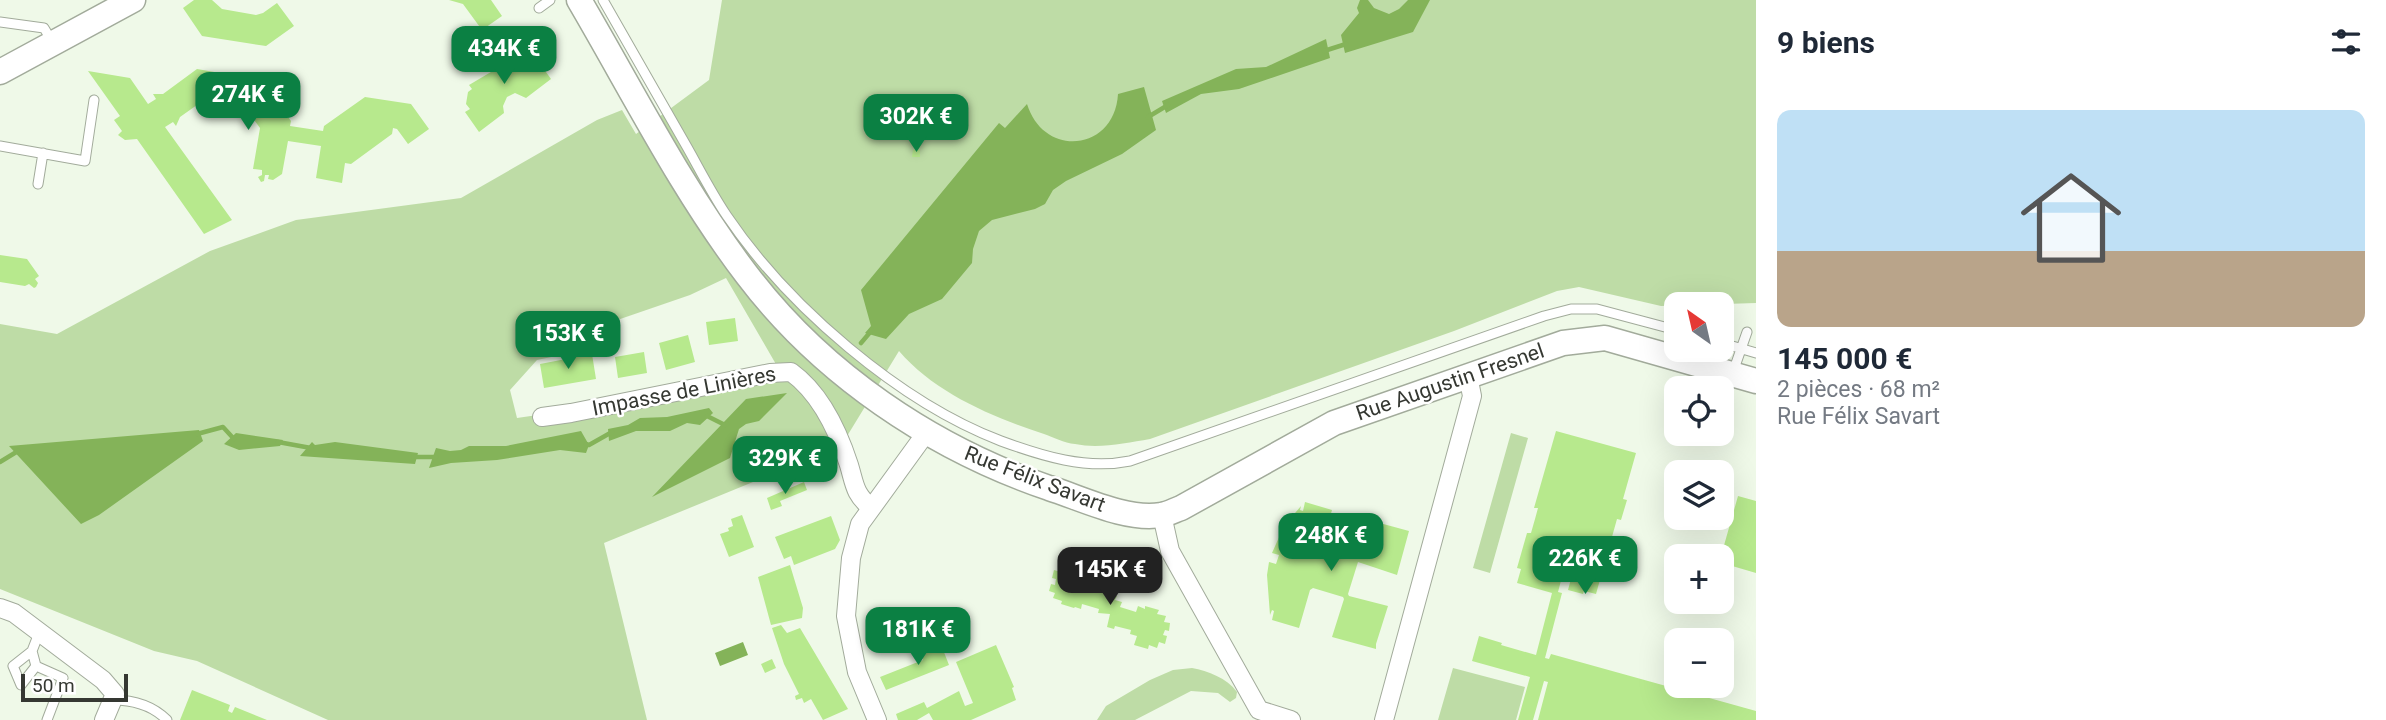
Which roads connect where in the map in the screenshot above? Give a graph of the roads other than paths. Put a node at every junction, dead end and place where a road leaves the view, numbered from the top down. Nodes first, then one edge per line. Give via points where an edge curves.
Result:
1 (132, 0) edge
2 (550, 0) edge
3 (579, 0) edge
4 (603, 0) edge
5 (539, 8) dead end
6 (0, 22) edge
7 (53, 43) junction
8 (0, 72) edge
9 (94, 100) dead end
10 (0, 146) edge
11 (43, 153) junction
12 (38, 184) dead end
13 (1664, 327) edge
14 (1747, 332) dead end
15 (1734, 346) edge
16 (1741, 348) junction
17 (1756, 353) edge
18 (1732, 374) junction
19 (1468, 376) junction
20 (868, 377) junction
21 (1756, 382) edge
22 (542, 417) dead end
23 (926, 433) junction
24 (871, 508) junction
25 (1162, 515) junction
26 (0, 608) edge
27 (39, 633) junction
28 (32, 651) junction
29 (36, 666) junction
30 (113, 699) junction
31 (47, 720) edge
32 (104, 720) edge
33 (167, 720) edge
34 (877, 720) edge
35 (1291, 720) edge
36 (1384, 720) edge

1 - 7 street
2 - 5 lane
3 - 20 street, Rue Félix Savart via 714,230 763,296 821,355
4 - 20 lane via 726,214 776,279 837,337
6 - 7 lane via 44,29
7 - 8 street
9 - 11 lane via 85,161
10 - 11 lane
11 - 12 lane
13 - 20 lane via 1597,309 1571,309 1111,465 1049,456 972,430
14 - 16 lane
15 - 16 lane
16 - 17 lane
16 - 18 lane
18 - 19 street, Rue Augustin Fresnel via 1605,338 1563,342
18 - 21 street, Rue Augustin Fresnel
19 - 25 street, Rue Augustin Fresnel via 1334,423
19 - 36 street via 1472,396
20 - 23 street, Rue Félix Savart
22 - 24 street, Impasse de Linières via 792,372 812,388 825,410 849,464 854,488
23 - 24 street
23 - 25 street, Rue Félix Savart via 1027,480 1128,514
24 - 34 street via 856,535 846,617 858,673
25 - 35 street via 1170,551 1259,710
26 - 27 street via 15,613
27 - 28 lane
27 - 30 street via 103,680 115,694
28 - 29 lane
28 - 29 lane via 13,666 21,685
29 - 31 lane via 63,678
30 - 32 street
30 - 33 lane via 131,700

